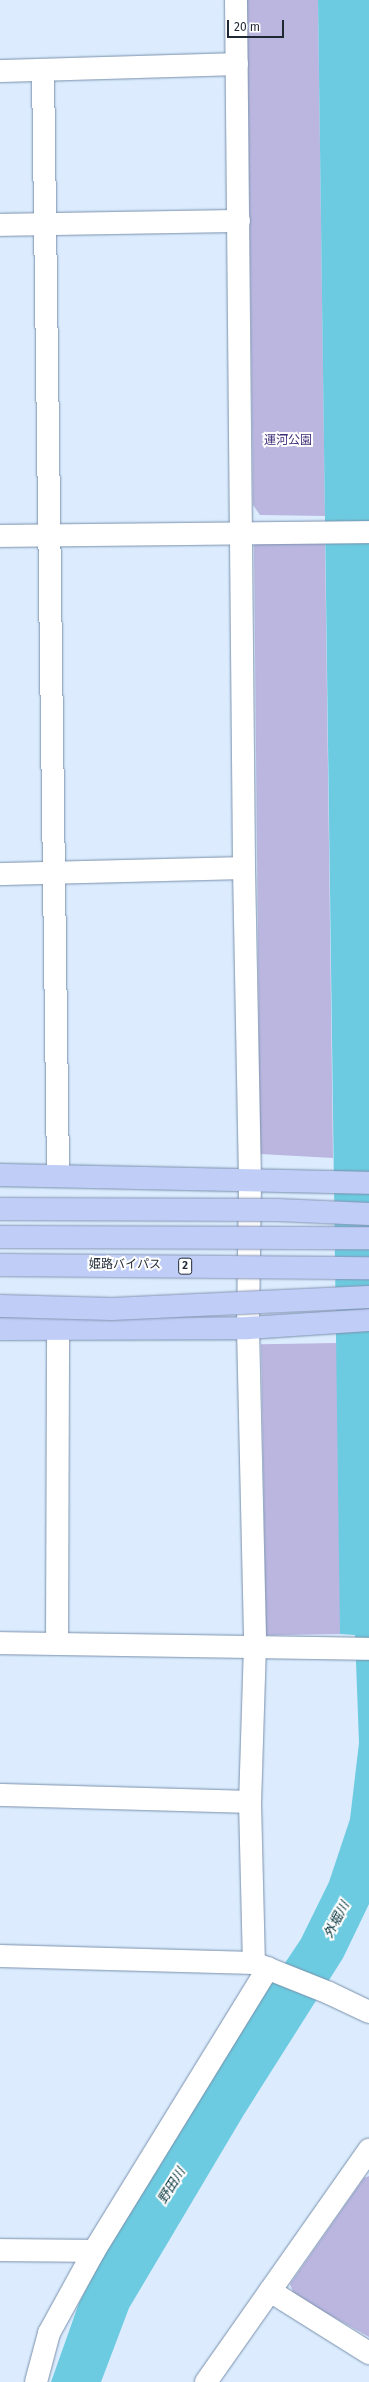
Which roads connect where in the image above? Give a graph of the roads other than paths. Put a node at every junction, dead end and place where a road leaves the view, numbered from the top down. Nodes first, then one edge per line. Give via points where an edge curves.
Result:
1 (236, 0) edge
2 (237, 64) junction
3 (43, 70) junction
4 (0, 71) edge
5 (239, 221) junction
6 (46, 224) junction
7 (0, 225) edge
8 (369, 532) edge
9 (0, 536) edge
10 (51, 536) junction
11 (241, 536) junction
12 (244, 868) junction
13 (53, 873) junction
14 (0, 874) edge
15 (0, 1175) edge
16 (58, 1175) junction
17 (250, 1182) junction
18 (369, 1183) edge
19 (0, 1209) edge
20 (369, 1214) edge
21 (0, 1237) edge
22 (369, 1238) edge
23 (0, 1264) edge
24 (369, 1268) edge
25 (369, 1297) edge
26 (0, 1306) edge
27 (369, 1320) edge
28 (248, 1328) junction
29 (0, 1329) edge
30 (58, 1331) junction
31 (0, 1643) edge
32 (57, 1643) junction
33 (255, 1646) junction
34 (369, 1649) edge
35 (0, 1795) edge
36 (250, 1802) junction
37 (0, 1956) edge
38 (261, 1966) junction
39 (369, 2012) edge
40 (369, 2150) edge
41 (0, 2250) edge
42 (94, 2250) junction
43 (270, 2291) junction
44 (369, 2353) edge
45 (36, 2382) edge
46 (206, 2382) edge

1 - 2 street
2 - 3 street
2 - 5 street
3 - 4 street
3 - 6 street
5 - 6 street
5 - 11 street
6 - 7 street
6 - 10 street
8 - 11 street via 278,531
9 - 10 street
10 - 11 street
10 - 13 street
11 - 12 street
12 - 13 street
12 - 17 street
13 - 14 street
13 - 16 street
15 - 16 highway
16 - 17 highway
17 - 18 highway
17 - 28 street
19 - 20 highway, bridge via 278,1210
21 - 22 highway, bridge
23 - 24 highway, 姫路バイパス / 2, bridge
25 - 26 highway, bridge via 112,1309
27 - 28 highway
28 - 30 highway
28 - 33 street
29 - 30 highway
30 - 32 street
31 - 32 street
32 - 33 street
33 - 34 street
33 - 36 street
35 - 36 street
36 - 38 street
37 - 38 street
38 - 39 street via 329,1992
38 - 42 street
40 - 43 street
41 - 42 street
42 - 45 street via 49,2333
43 - 44 street
43 - 46 street

